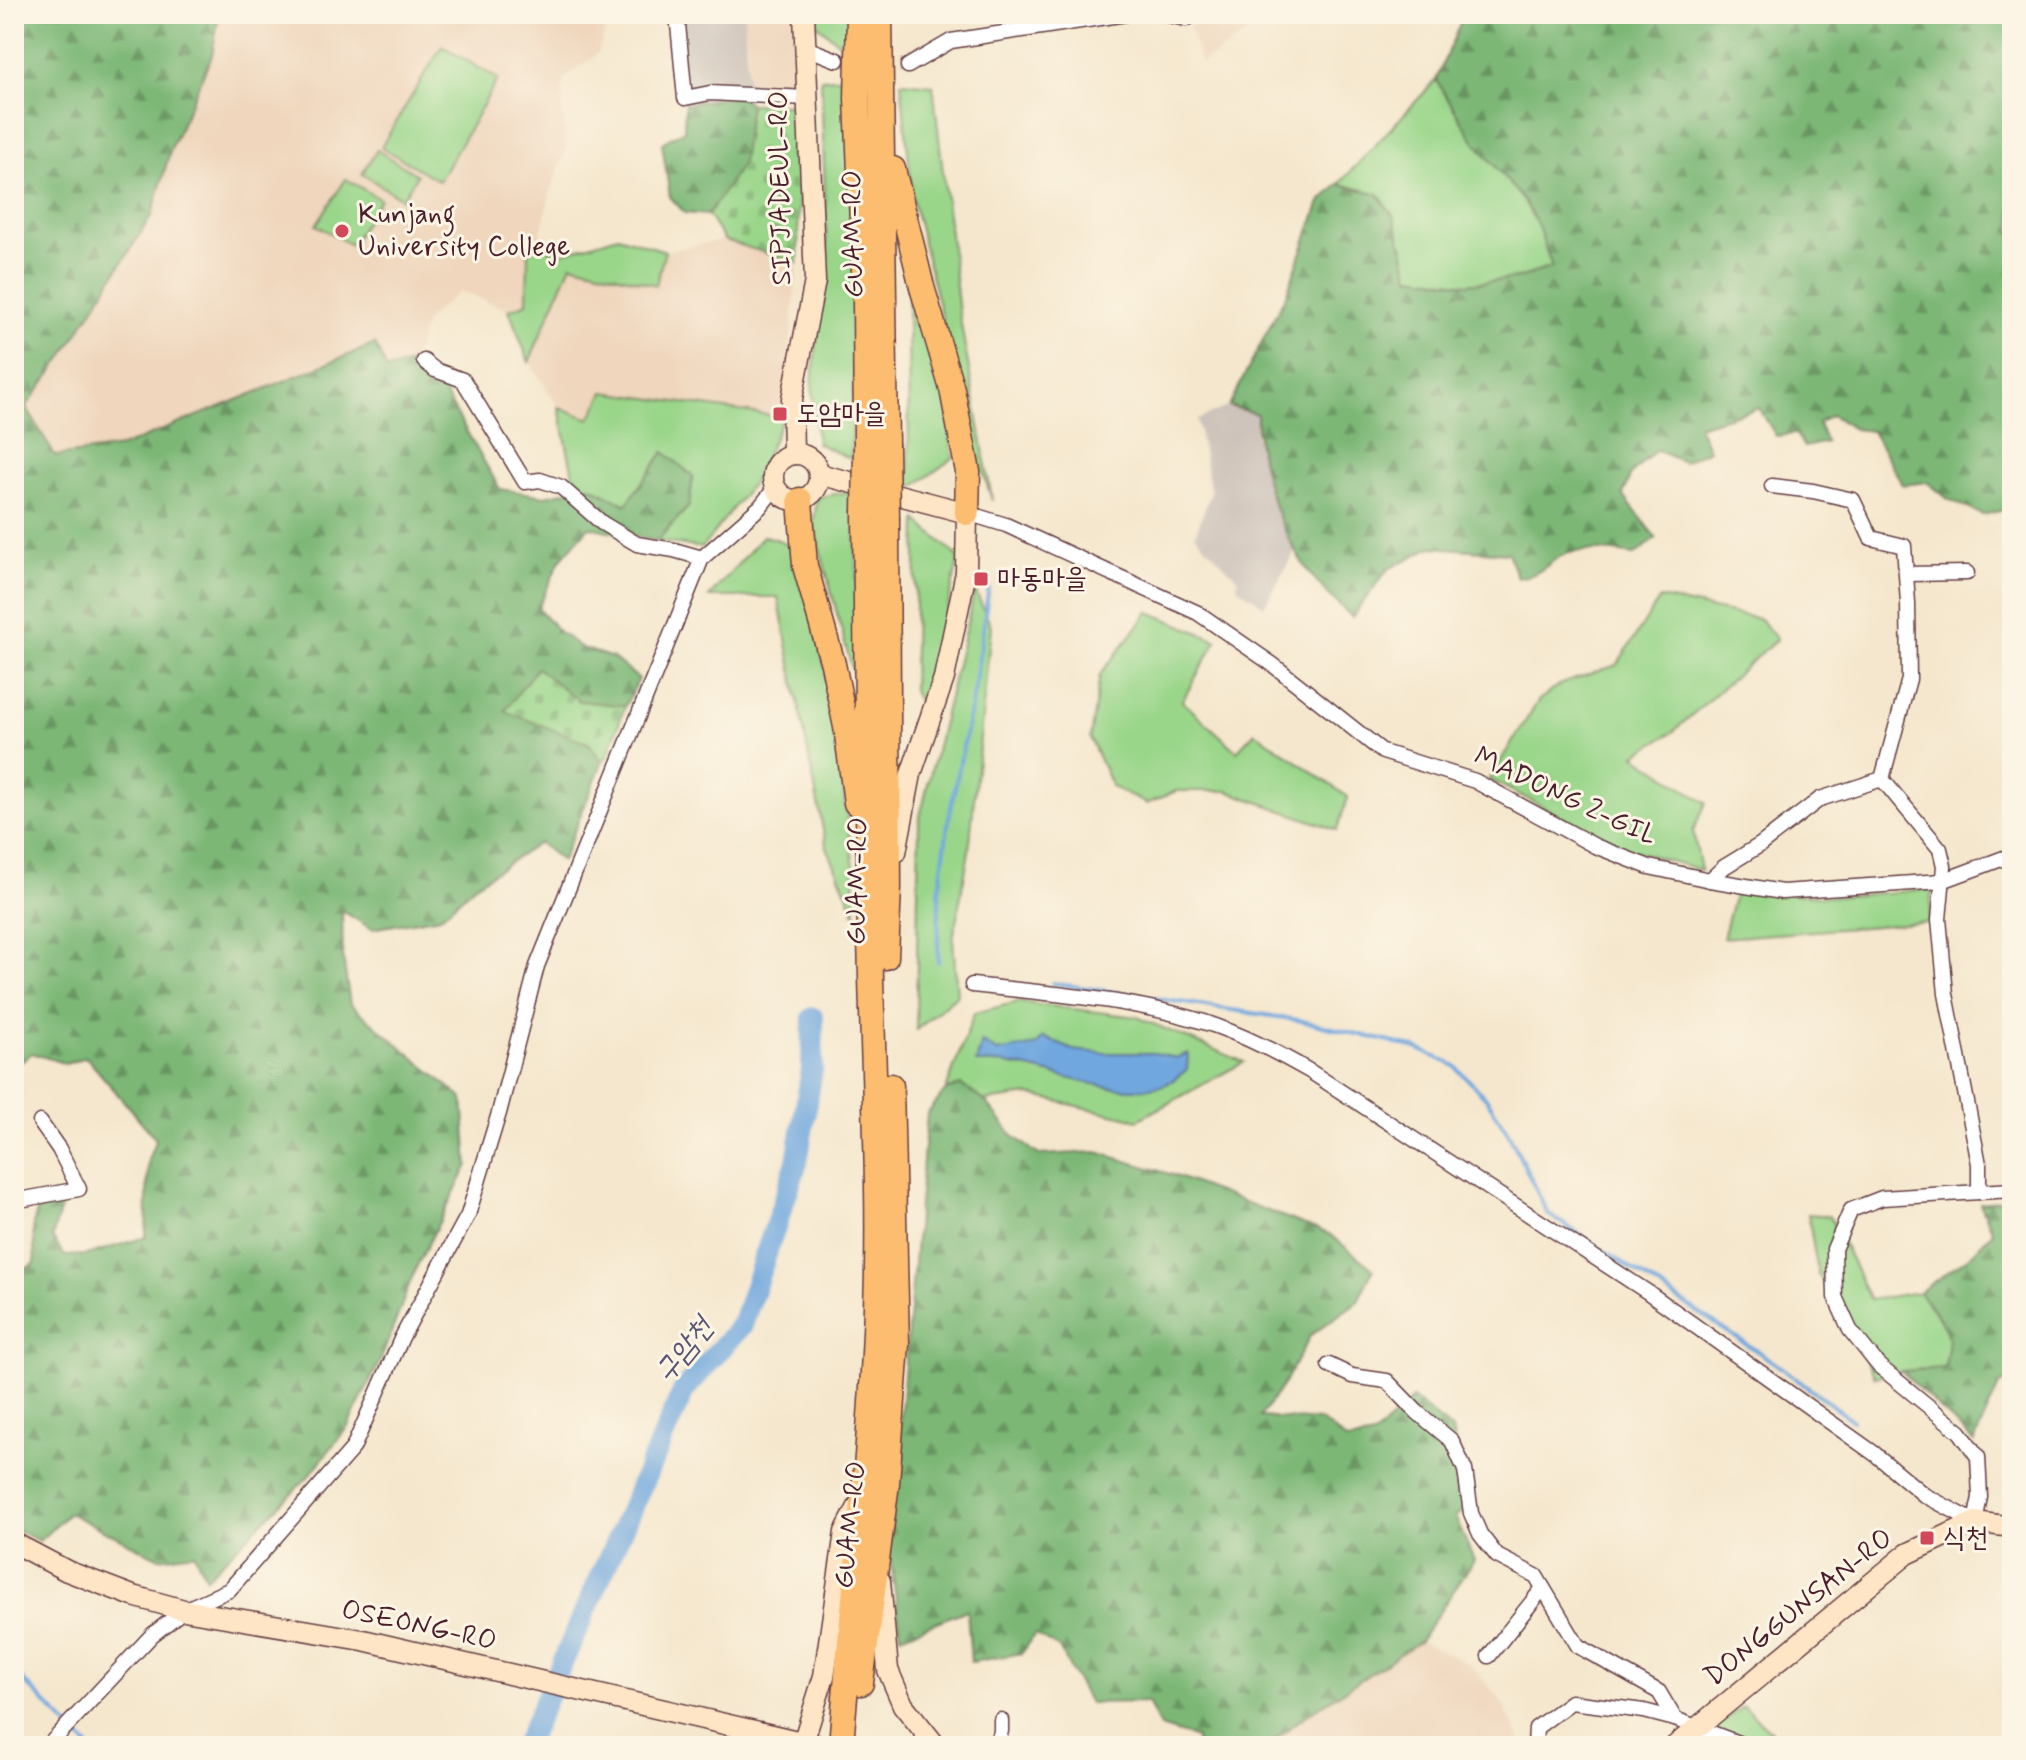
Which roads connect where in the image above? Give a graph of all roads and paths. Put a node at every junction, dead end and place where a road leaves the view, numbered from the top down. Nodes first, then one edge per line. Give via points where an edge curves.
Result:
1 (677, 14) edge
2 (804, 14) edge
3 (859, 14) edge
4 (880, 14) edge
5 (1126, 14) edge
6 (1164, 14) edge
7 (1196, 14) edge
8 (806, 48) junction
9 (837, 60) tunnel mouth
10 (908, 66) tunnel mouth
11 (807, 98) junction
12 (882, 127) junction
13 (424, 361) dead end
14 (876, 445) junction
15 (793, 454) junction
16 (819, 474) junction
17 (1772, 486) dead end
18 (775, 488) junction
19 (800, 500) junction
20 (967, 513) junction
21 (876, 516) junction
22 (702, 558) junction
23 (1967, 573) dead end
24 (1907, 574) junction
25 (1882, 779) junction
26 (2012, 855) edge
27 (1710, 880) junction
28 (1942, 881) junction
29 (889, 887) junction
30 (871, 978) junction
31 (972, 985) dead end
32 (40, 1122) dead end
33 (2012, 1190) edge
34 (1979, 1192) junction
35 (14, 1201) edge
36 (1329, 1365) dead end
37 (865, 1493) junction
38 (1975, 1522) junction
39 (2012, 1527) edge
40 (14, 1543) edge
41 (877, 1564) junction
42 (1543, 1588) junction
43 (184, 1610) junction
44 (1489, 1656) dead end
45 (854, 1678) junction
46 (1675, 1719) junction
47 (1001, 1720) dead end
48 (1695, 1728) junction
49 (53, 1741) edge
50 (795, 1743) edge
51 (841, 1746) edge
52 (856, 1746) edge
53 (936, 1746) edge
54 (997, 1746) edge
55 (1535, 1746) edge
56 (1675, 1746) edge
57 (1746, 1746) edge

1 - 11 street via 685,98 710,93
2 - 8 main road, SIPJADEUL-RO
3 - 14 main road, GUAM-RO via 857,98
4 - 12 main road, GUAM-RO
5 - 10 street via 951,41
6 - 7 street via 1186,19
8 - 9 street
8 - 11 main road, SIPJADEUL-RO
11 - 15 main road, SIPJADEUL-RO via 815,281 792,399
12 - 14 main road, GUAM-RO
12 - 20 main road via 952,389 968,472
13 - 22 street via 463,380 525,482 540,480 561,487 602,523 637,544
14 - 21 main road, GUAM-RO, bridge
15 - 16 main road via 813,461
15 - 18 main road via 775,467
16 - 19 main road via 812,493
16 - 20 main road
17 - 24 street via 1853,500 1871,538 1904,546
18 - 19 main road via 786,498
18 - 22 street
19 - 30 main road via 805,566 846,727
20 - 27 street, MADONG 2-GIL via 1006,525 1198,613 1383,752 1475,781 1595,846 1649,867
20 - 29 main road via 966,572 944,678 911,774
21 - 29 main road, GUAM-RO
21 - 30 main road, GUAM-RO
22 - 43 street via 537,966 468,1215 402,1337 353,1448 229,1590
23 - 24 street
24 - 25 street via 1909,679
25 - 27 street via 1820,799
25 - 28 street via 1940,849
26 - 28 street, MADONG 2-GIL
27 - 28 street, MADONG 2-GIL via 1782,892
28 - 34 street via 1939,919 1946,994 1979,1164
29 - 41 main road, GUAM-RO via 886,954 897,1344
30 - 37 main road, GUAM-RO via 876,1306
31 - 38 street via 1138,1006 1214,1025 1261,1044 1649,1293 1875,1454 1924,1495
32 - 35 street via 79,1189
33 - 34 street
34 - 38 street via 1882,1198 1851,1210 1834,1249 1835,1297 1850,1330 1879,1366 1960,1432 1978,1457
36 - 42 street via 1352,1376 1387,1381 1452,1441 1465,1470 1480,1534 1497,1556 1536,1576
37 - 45 main road, GUAM-RO
37 - 50 main road via 845,1532 824,1676
38 - 39 main road
38 - 48 main road, DONGGUNSAN-RO via 1907,1554
40 - 43 main road, OSEONG-RO via 67,1571
41 - 45 main road, GUAM-RO
41 - 53 main road via 888,1670 903,1705
42 - 44 street
42 - 46 street via 1578,1646 1659,1692
43 - 49 street via 152,1635
43 - 50 main road, OSEONG-RO via 363,1640
45 - 51 main road, GUAM-RO
45 - 52 main road, GUAM-RO
46 - 48 street
46 - 55 street via 1571,1702 1536,1728
47 - 54 street
48 - 56 main road, DONGGUNSAN-RO
48 - 57 street

